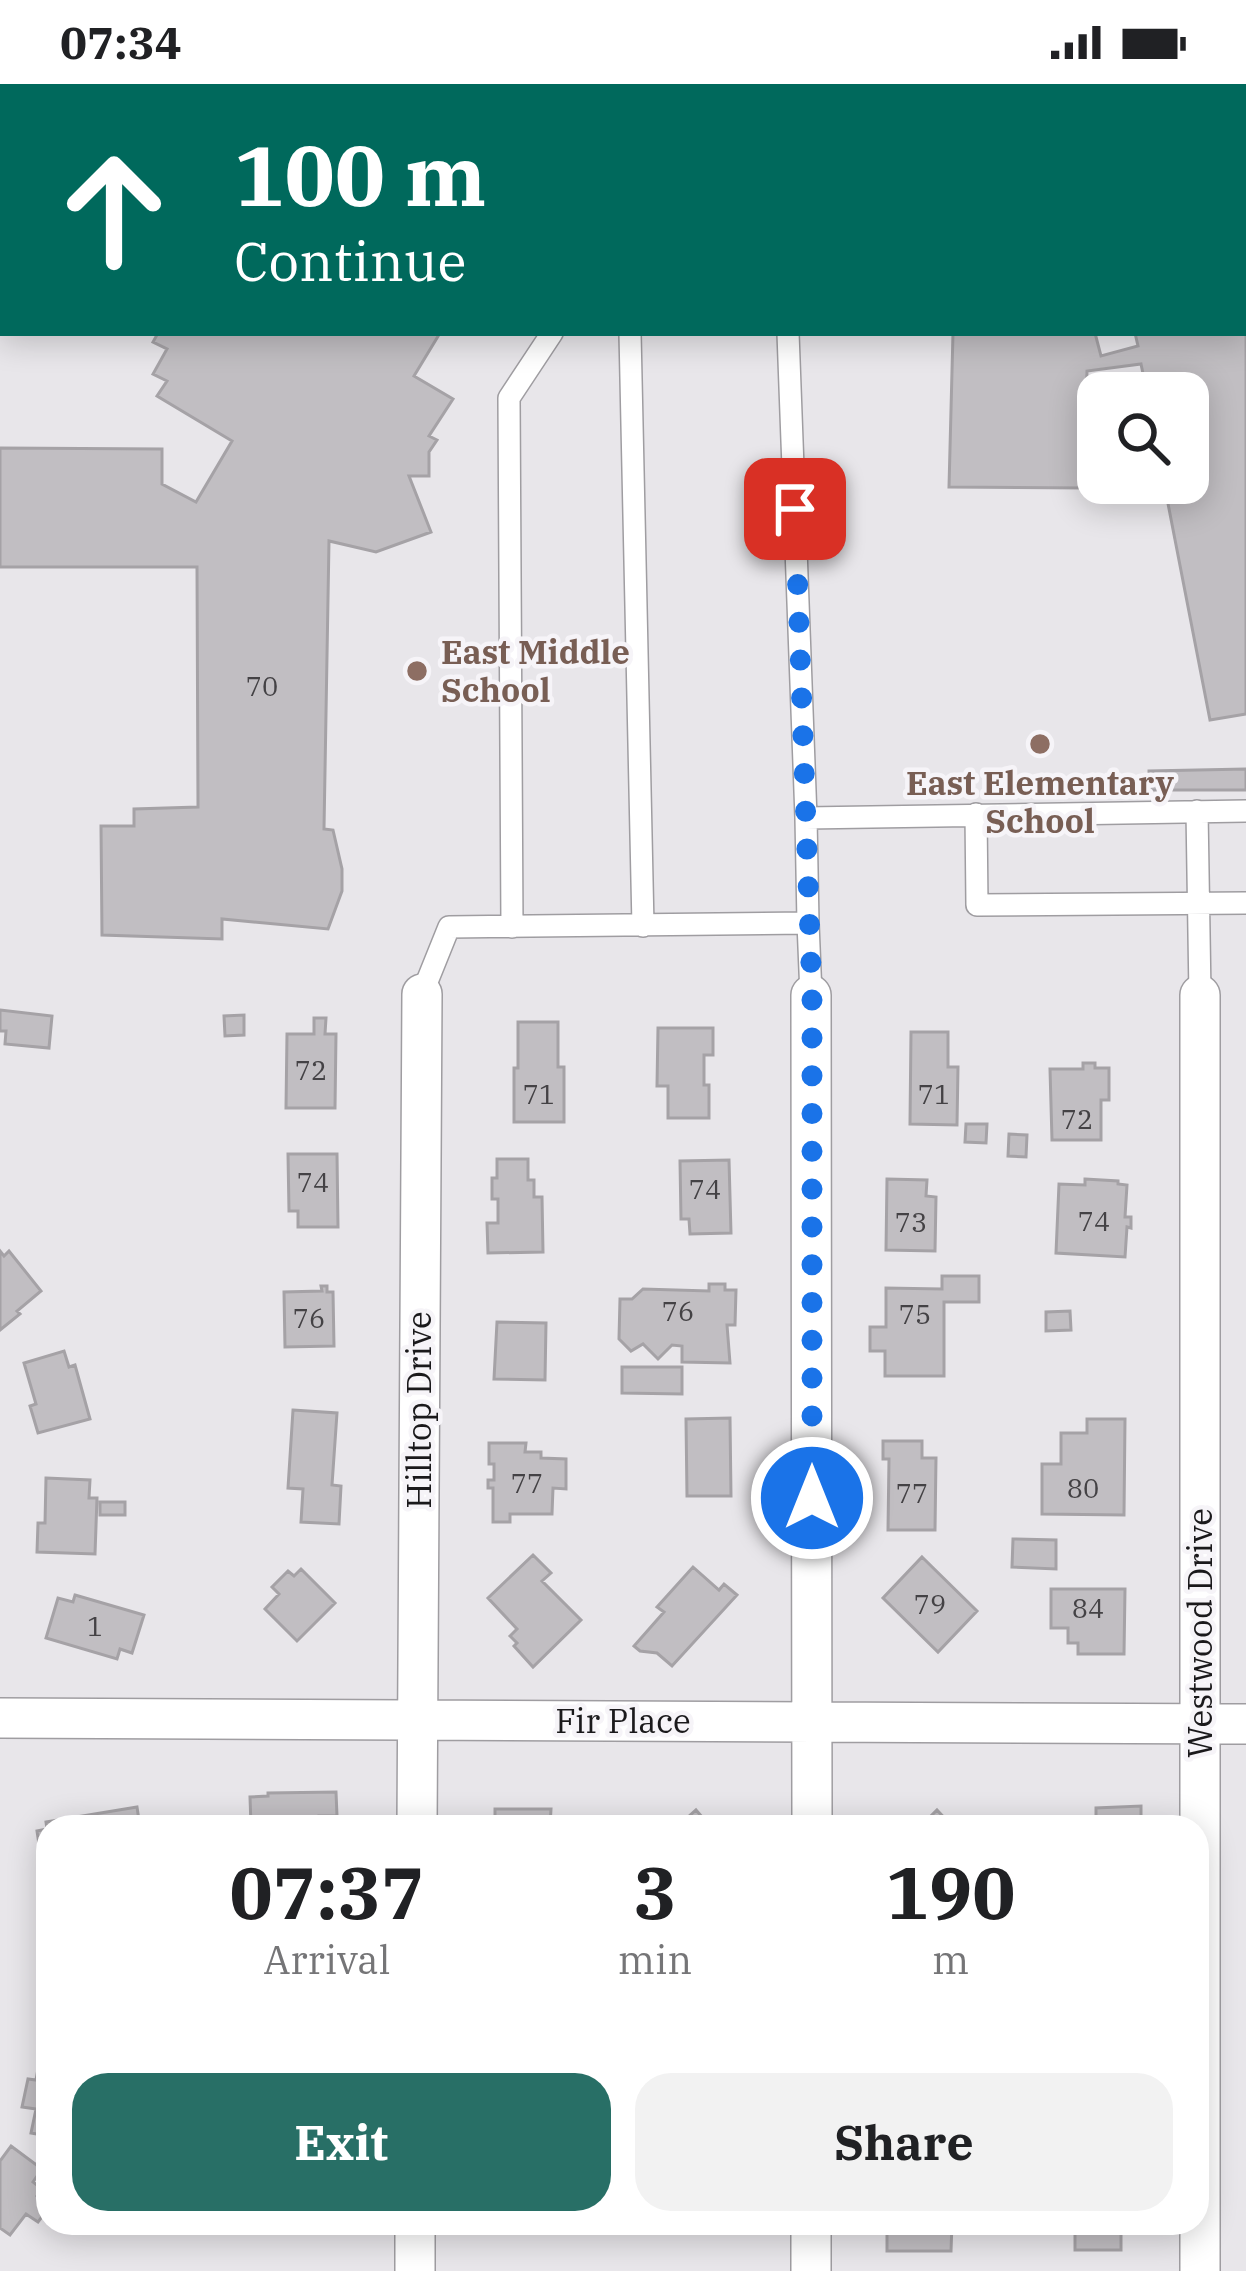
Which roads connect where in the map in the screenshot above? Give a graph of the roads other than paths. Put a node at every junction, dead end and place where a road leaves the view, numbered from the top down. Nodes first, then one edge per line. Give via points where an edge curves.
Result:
1 (550, 336) edge
2 (630, 336) edge
3 (788, 336) edge
4 (1197, 811) junction
5 (1246, 811) edge
6 (976, 814) junction
7 (806, 818) junction
8 (1246, 902) edge
9 (1197, 903) junction
10 (808, 923) junction
11 (643, 926) junction
12 (512, 927) junction
13 (422, 994) joint
14 (812, 995) joint
15 (1200, 995) joint
16 (0, 1718) edge
17 (417, 1719) junction
18 (812, 1723) junction
19 (1200, 1724) junction
20 (1246, 1724) edge
21 (417, 1815) edge
22 (812, 1815) edge
23 (1200, 1815) edge
24 (415, 2235) edge
25 (811, 2235) edge
26 (1200, 2235) edge
27 (415, 2271) edge
28 (811, 2271) edge
29 (1200, 2271) edge

1 - 12 lane via 509,398
2 - 11 lane
3 - 7 lane
4 - 5 lane
4 - 6 lane
4 - 9 lane
6 - 7 lane
6 - 9 lane via 976,904
7 - 10 lane
8 - 9 lane
9 - 15 lane
10 - 11 lane
10 - 14 lane
11 - 12 lane
12 - 13 lane via 449,927
13 - 17 street, Hilltop Drive
14 - 18 street
15 - 19 street, Westwood Drive
16 - 17 street, Fir Place
17 - 18 street, Fir Place
17 - 21 street, Hilltop Drive
18 - 19 street, Fir Place
18 - 22 street
19 - 20 street, Fir Place
19 - 23 street, Westwood Drive
24 - 27 street
25 - 28 street
26 - 29 street, Westwood Drive

